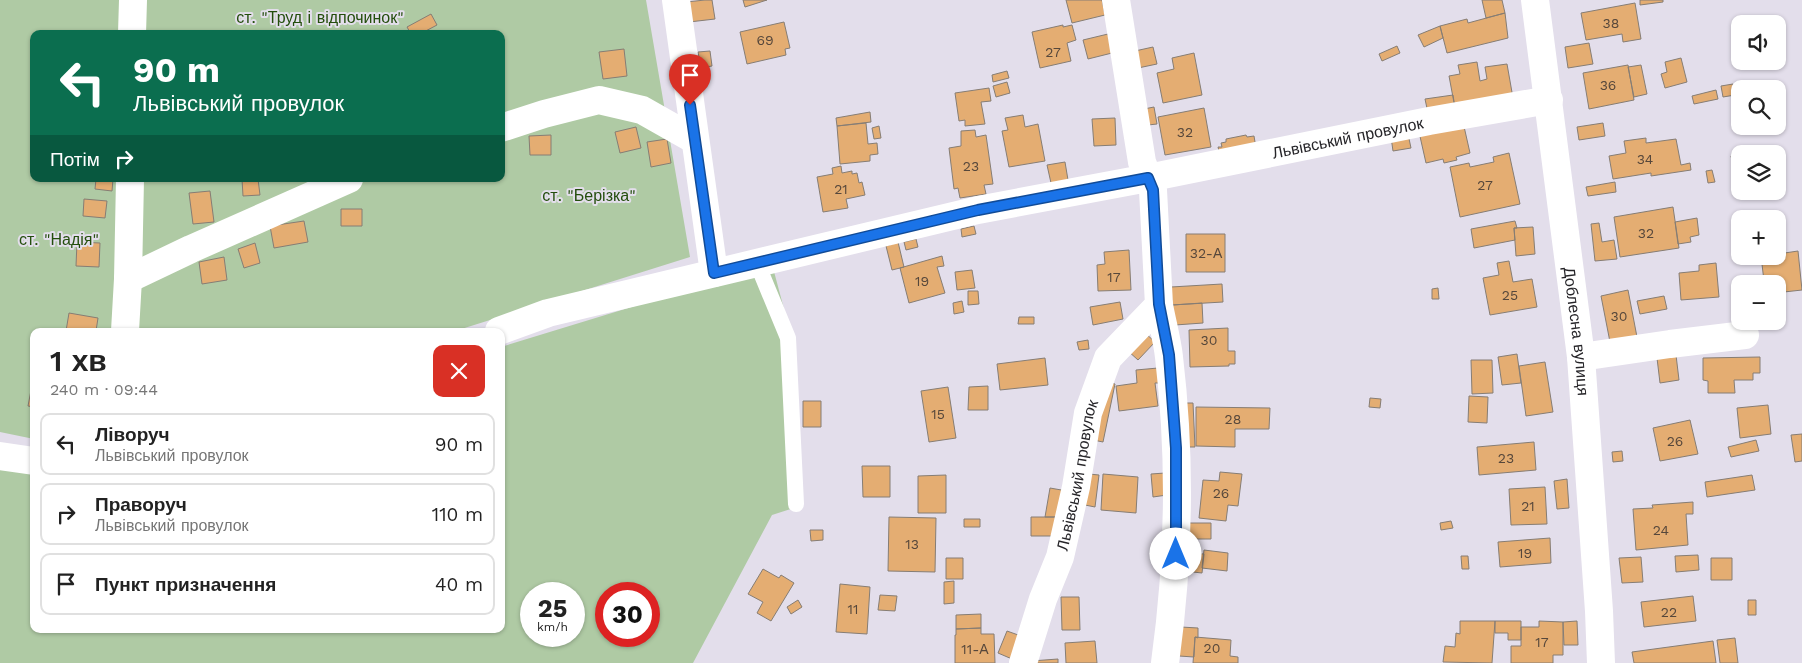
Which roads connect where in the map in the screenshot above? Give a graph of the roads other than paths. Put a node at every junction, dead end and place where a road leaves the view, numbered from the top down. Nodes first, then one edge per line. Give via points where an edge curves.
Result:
1 (133, 0) edge
2 (676, 0) edge
3 (1116, 0) edge
4 (1535, 0) edge
5 (132, 30) edge
6 (1549, 100) junction
7 (505, 127) edge
8 (695, 140) junction
9 (1148, 178) junction
10 (130, 182) edge
11 (342, 182) edge
12 (756, 263) junction
13 (714, 273) junction
14 (128, 280) junction
15 (1159, 304) junction
16 (125, 328) edge
17 (505, 328) edge
18 (1745, 334) dead end
19 (1581, 357) junction
20 (0, 456) edge
21 (30, 461) edge
22 (796, 504) dead end
23 (1023, 663) edge
24 (1166, 663) edge
25 (1601, 663) edge

1 - 5 street
2 - 8 street
3 - 9 street via 1142,162
4 - 6 street, Доблесна вулиця
6 - 9 street, Львівський провулок
6 - 19 street, Доблесна вулиця
7 - 8 street via 599,100 642,110
8 - 13 street
9 - 12 street, Львівський провулок via 978,210
9 - 15 street via 1153,190
10 - 14 street
11 - 14 street
12 - 13 street, Львівський провулок
12 - 22 lane via 788,338
13 - 17 street, Львівський провулок via 548,313
14 - 16 street
15 - 23 street, Львівський провулок via 1108,358 1088,413 1076,488 1060,557
15 - 24 street via 1169,355 1176,448 1176,554
18 - 19 street
19 - 25 street, Доблесна вулиця
20 - 21 street

